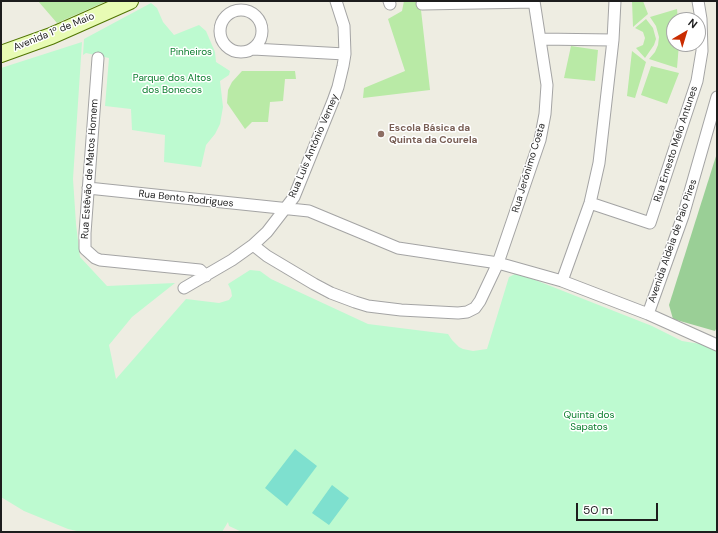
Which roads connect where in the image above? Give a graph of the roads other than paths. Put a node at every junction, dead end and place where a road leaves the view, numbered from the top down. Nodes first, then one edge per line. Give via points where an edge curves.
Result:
1 (130, 1) edge
2 (336, 1) edge
3 (615, 1) edge
4 (698, 1) edge
5 (534, 2) edge
6 (422, 4) dead end
7 (540, 38) junction
8 (613, 40) junction
9 (253, 49) dead end
10 (1, 54) edge
11 (345, 54) junction
12 (98, 58) dead end
13 (717, 98) edge
14 (88, 188) junction
15 (590, 204) junction
16 (285, 210) junction
17 (253, 245) junction
18 (498, 262) junction
19 (206, 276) junction
20 (562, 281) junction
21 (184, 288) dead end
22 (648, 314) junction
23 (717, 345) edge

1 - 10 street, Avenida 1º de Maio via 51,36
2 - 11 street, Rua Luís António Verney via 344,26
3 - 8 street
4 - 15 street, Rua Ernesto Melo Antunes via 702,19 702,52 697,81 650,223
5 - 6 street
5 - 7 street, Rua Jerónimo Costa
7 - 8 street
7 - 18 street, Rua Jerónimo Costa via 547,85 545,114 540,140
8 - 15 street via 599,162
9 - 11 street
11 - 16 street, Rua Luís António Verney via 333,101 294,197
12 - 14 street, Rua Estêvão de Matos Homem
13 - 22 street, Avenida Aldeia de Paio Pires via 683,216
14 - 16 street, Rua Bento Rodrigues
14 - 19 street, Rua Estêvão de Matos Homem via 86,249 94,258 200,270
15 - 20 street
16 - 17 street, Rua Luís António Verney
16 - 18 street, Rua Bento Rodrigues via 309,211 398,248
17 - 18 street, Rua Jerónimo Costa via 331,293 368,306 401,310 458,313 472,310 480,301
17 - 19 street, Rua Luís António Verney
18 - 20 street, Rua Bento Rodrigues
19 - 21 street, Rua Luís António Verney
20 - 22 street, Rua Bento Rodrigues
22 - 23 street, Rua Bento Rodrigues

